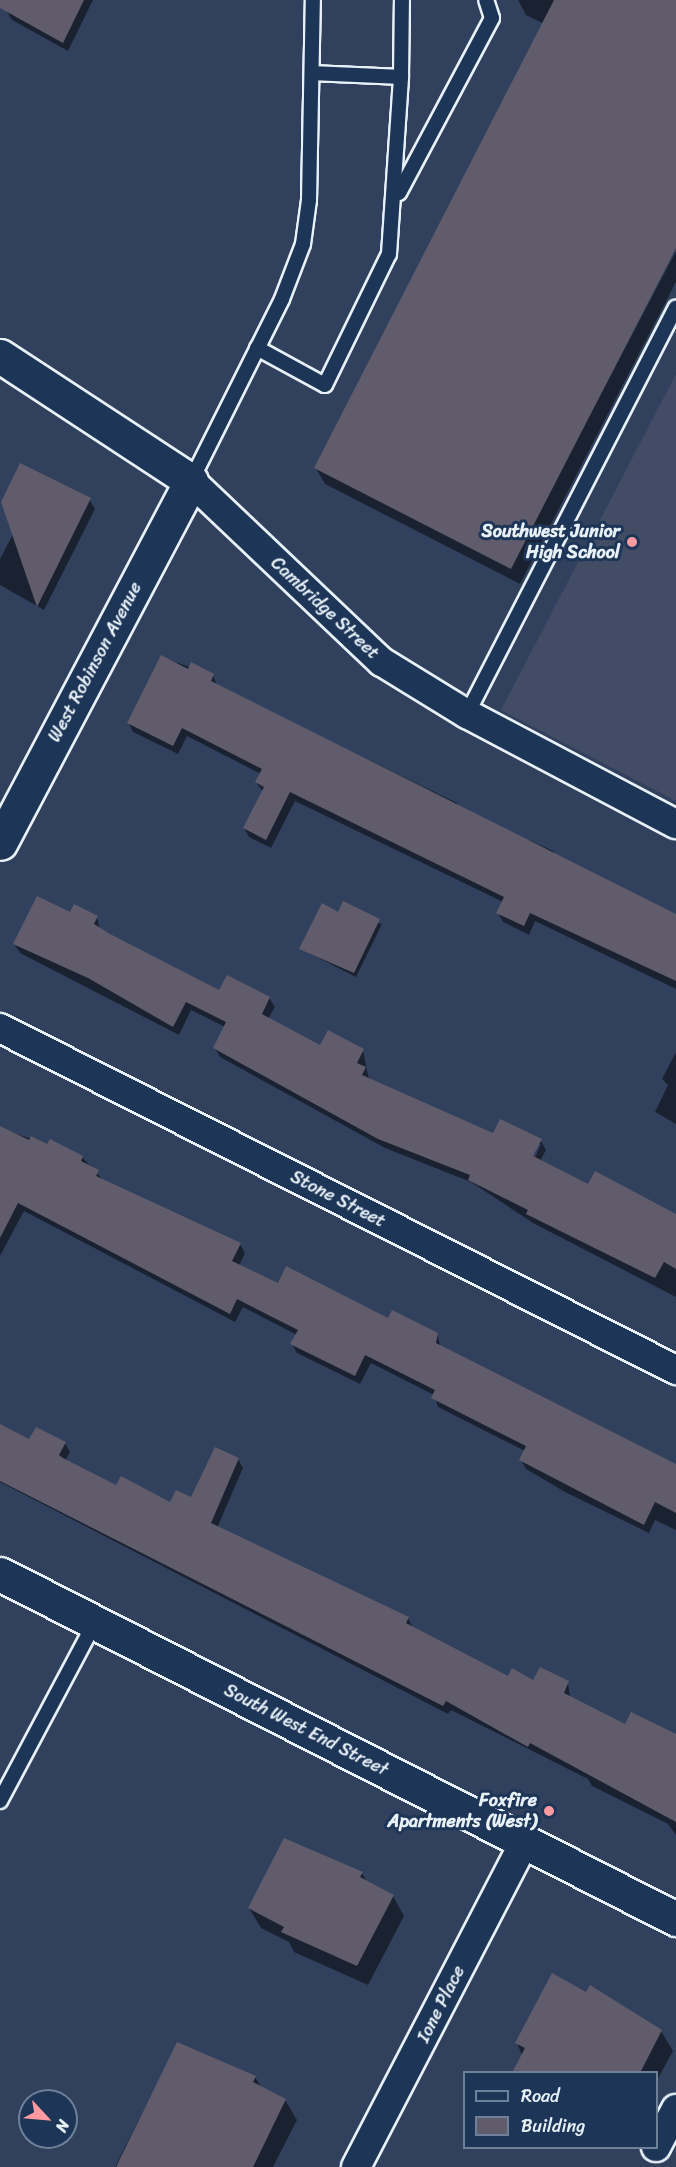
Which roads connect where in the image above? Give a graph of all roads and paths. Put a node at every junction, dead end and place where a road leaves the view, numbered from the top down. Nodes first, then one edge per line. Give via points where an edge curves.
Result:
1 (313, 0) edge
2 (402, 0) edge
3 (486, 0) edge
4 (312, 73) junction
5 (401, 77) junction
6 (396, 198) junction
7 (676, 308) edge
8 (257, 348) junction
9 (0, 356) edge
10 (191, 481) junction
11 (467, 714) junction
12 (676, 824) edge
13 (0, 843) edge
14 (0, 1028) edge
15 (676, 1370) edge
16 (0, 1574) edge
17 (95, 1622) junction
18 (0, 1801) edge
19 (525, 1841) junction
20 (676, 1919) edge
21 (676, 2109) edge
22 (658, 2143) edge
23 (655, 2149) edge
24 (356, 2167) edge
25 (661, 2167) edge

1 - 4 lane
2 - 5 lane
3 - 6 lane via 492,18
4 - 5 lane
4 - 8 lane via 303,244
5 - 6 lane
6 - 8 lane via 389,254 326,384
7 - 11 lane
8 - 10 lane
9 - 10 street, Cambridge Street
10 - 11 street, Cambridge Street via 382,662
10 - 13 street, West Robinson Avenue
11 - 12 street, Cambridge Street
14 - 15 street, Stone Street
16 - 17 street, South West End Street
17 - 18 lane
17 - 19 street, South West End Street
19 - 20 street, South West End Street
19 - 24 street, Ione Place
21 - 22 street
23 - 25 street via 649,2161

